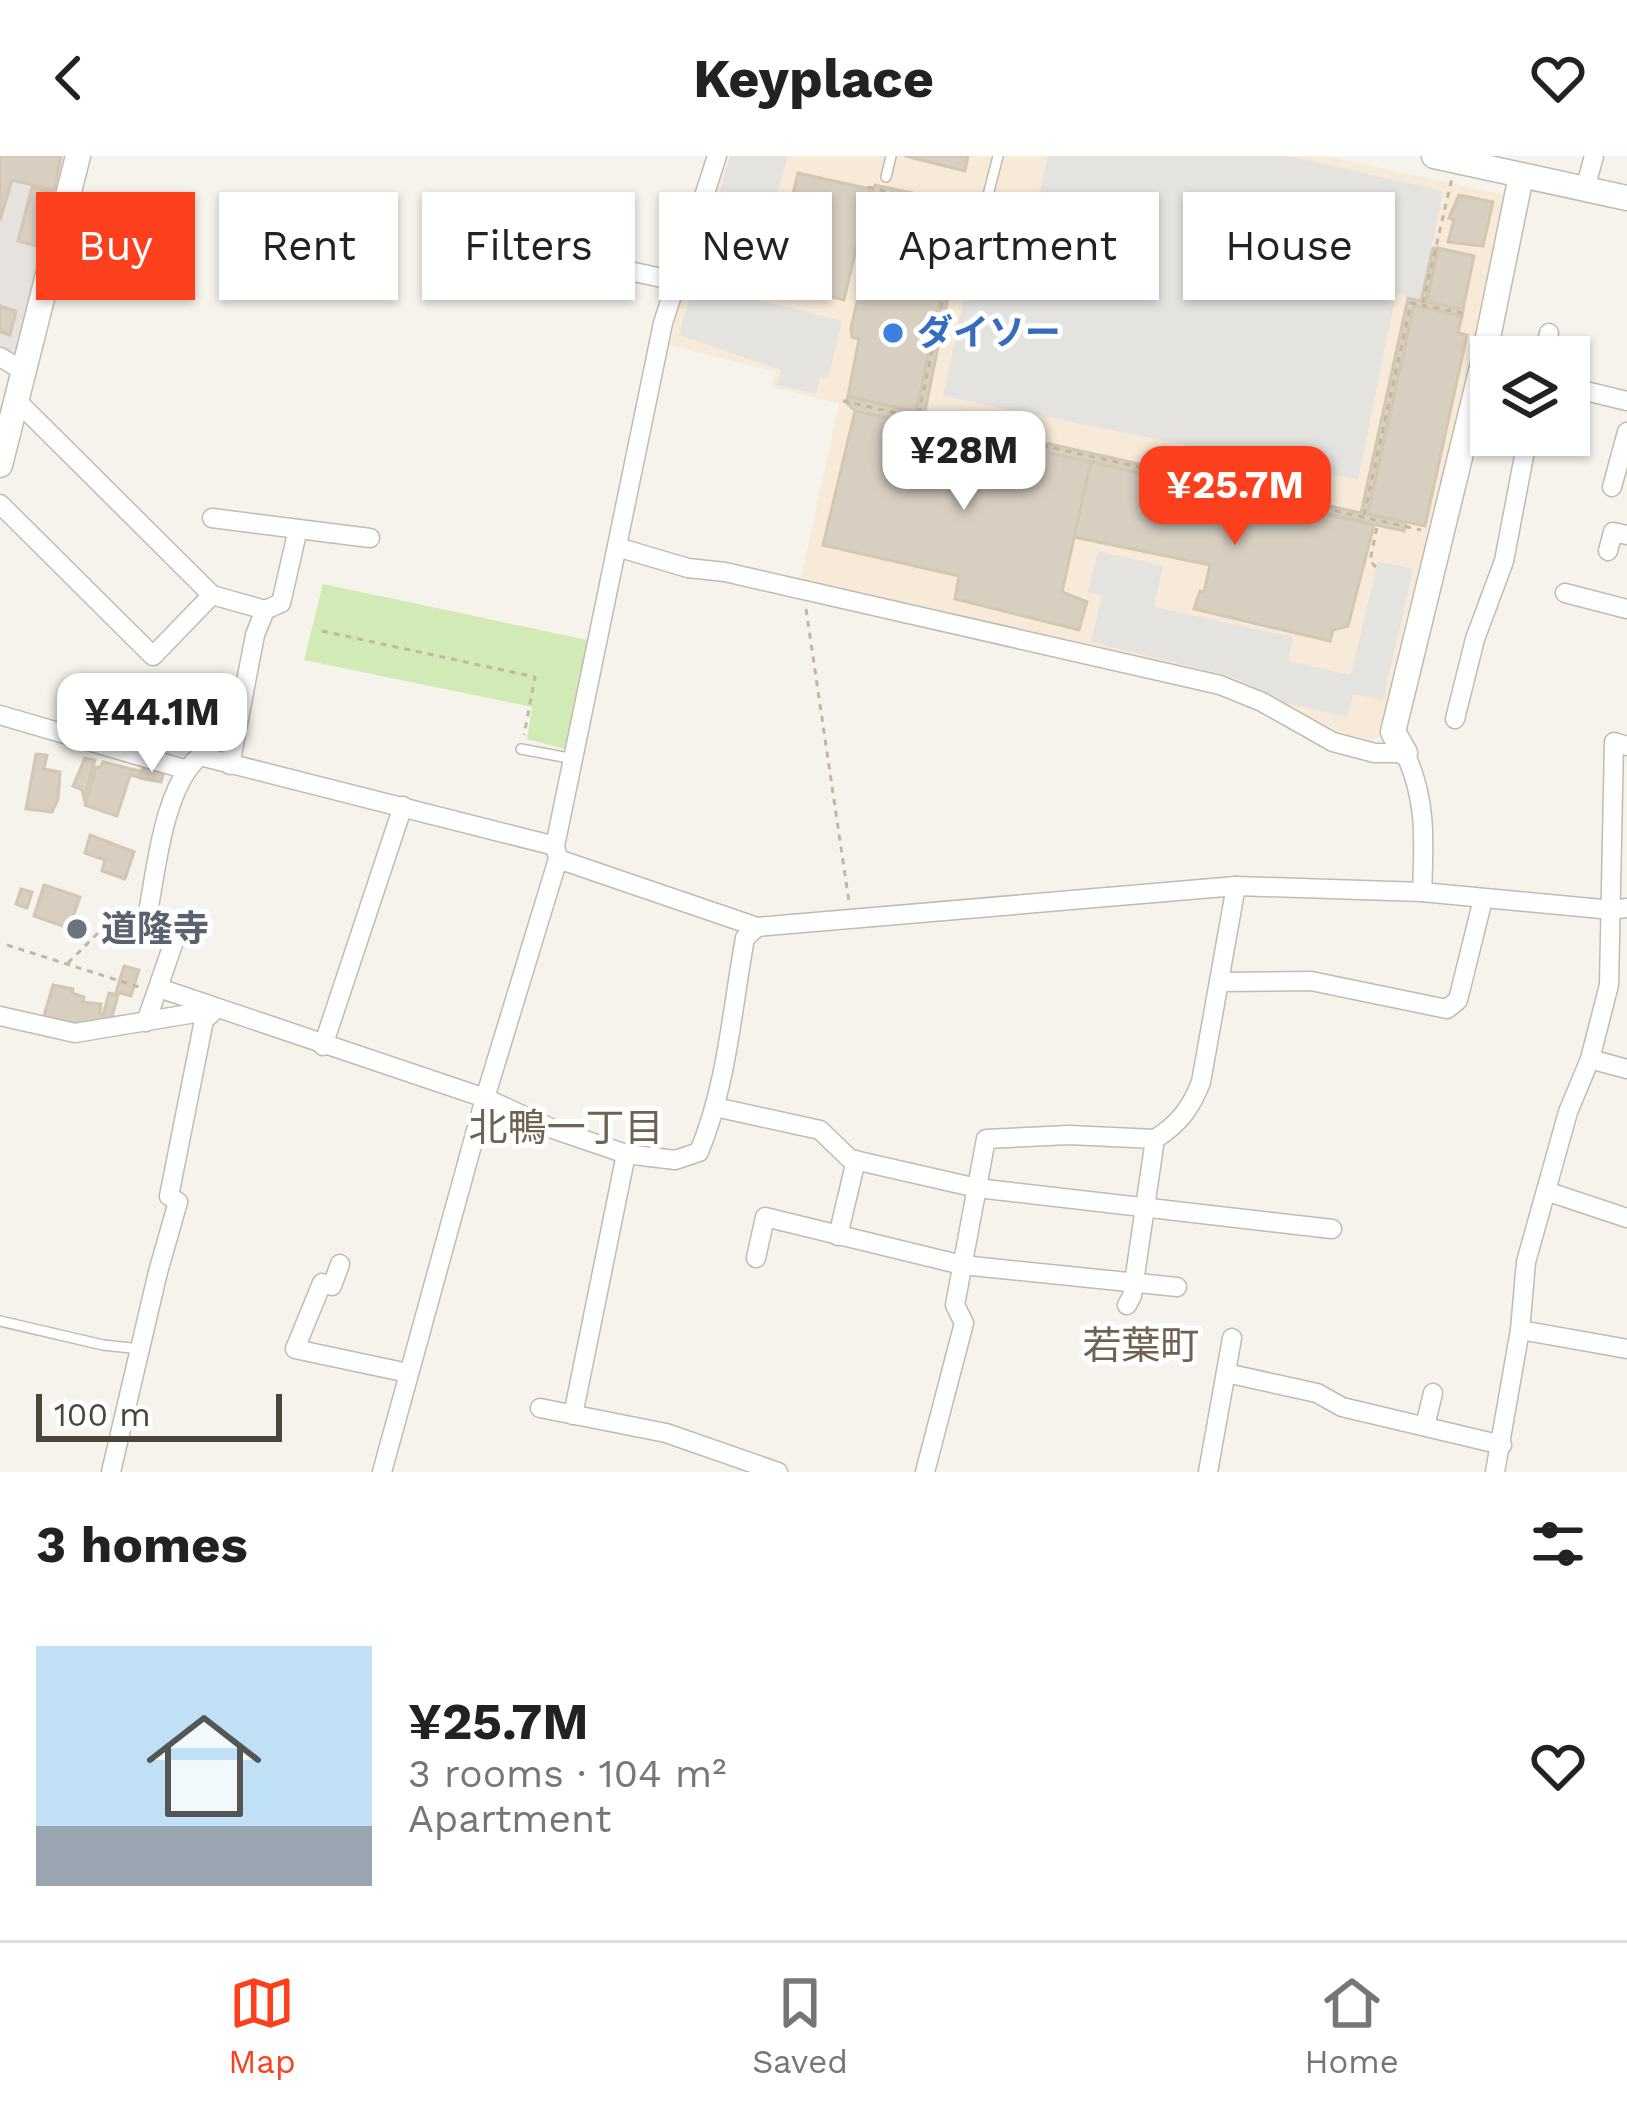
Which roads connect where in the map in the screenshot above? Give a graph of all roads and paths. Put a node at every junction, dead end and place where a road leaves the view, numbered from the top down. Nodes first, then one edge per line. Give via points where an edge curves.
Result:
1 (78, 156) edge
2 (717, 156) edge
3 (891, 156) edge
4 (998, 156) edge
5 (1594, 156) edge
6 (1443, 164) edge
7 (1521, 176) junction
8 (886, 177) dead end
9 (868, 188) dead end
10 (1585, 189) junction
11 (705, 192) edge
12 (989, 192) edge
13 (1627, 198) edge
14 (670, 300) edge
15 (1423, 305) junction
16 (1462, 313) dead end
17 (1549, 333) dead end
18 (1492, 336) edge
19 (1548, 336) edge
20 (0, 357) edge
21 (23, 371) junction
22 (1590, 392) edge
23 (15, 399) junction
24 (843, 401) dead end
25 (1627, 401) edge
26 (918, 418) junction
27 (1470, 427) edge
28 (1627, 432) edge
29 (1524, 456) edge
30 (1623, 459) edge
31 (0, 465) edge
32 (1612, 487) dead end
33 (0, 503) edge
34 (1364, 517) junction
35 (212, 518) dead end
36 (1379, 521) junction
37 (298, 529) junction
38 (1441, 535) junction
39 (1627, 536) edge
40 (370, 538) dead end
41 (617, 547) junction
42 (1608, 551) dead end
43 (1376, 567) dead end
44 (803, 589) junction
45 (1564, 593) dead end
46 (212, 595) junction
47 (1627, 609) edge
48 (265, 610) junction
49 (322, 631) dead end
50 (0, 715) edge
51 (1455, 719) dead end
52 (1627, 746) edge
53 (521, 749) joint
54 (1405, 754) junction
55 (574, 759) junction
56 (230, 765) junction
57 (184, 769) junction
58 (403, 806) junction
59 (556, 853) junction
60 (1236, 886) junction
61 (1421, 892) junction
62 (1483, 898) junction
63 (1619, 909) edge
64 (147, 918) junction
65 (852, 922) junction
66 (758, 927) junction
67 (7, 945) dead end
68 (67, 964) junction
69 (1220, 982) junction
70 (159, 988) junction
71 (215, 1010) junction
72 (0, 1016) edge
73 (146, 1022) junction
74 (323, 1046) junction
75 (1590, 1059) junction
76 (1627, 1069) edge
77 (485, 1098) junction
78 (715, 1107) junction
79 (1155, 1139) junction
80 (626, 1154) junction
81 (856, 1160) junction
82 (976, 1188) junction
83 (1546, 1191) junction
84 (1146, 1205) junction
85 (1627, 1218) edge
86 (1332, 1229) dead end
87 (838, 1236) junction
88 (756, 1258) dead end
89 (340, 1264) dead end
90 (962, 1264) junction
91 (1134, 1282) junction
92 (1177, 1287) dead end
93 (1127, 1305) dead end
94 (0, 1321) edge
95 (1520, 1330) junction
96 (1232, 1339) dead end
97 (140, 1349) junction
98 (1627, 1349) edge
99 (408, 1373) junction
100 (1226, 1373) junction
101 (1432, 1393) dead end
102 (539, 1408) dead end
103 (573, 1414) junction
104 (1425, 1426) junction
105 (1502, 1445) junction
106 (112, 1472) edge
107 (382, 1472) edge
108 (778, 1472) edge
109 (925, 1472) edge
110 (1208, 1472) edge
111 (1495, 1472) edge

1 - 21 street
2 - 11 street
3 - 8 lane
4 - 12 lane
5 - 10 street
6 - 7 street
6 - 15 path
7 - 10 street
7 - 18 street
9 - 26 path via 962,209
10 - 13 street
14 - 41 street
15 - 16 path
15 - 34 path via 1411,303
17 - 19 street
20 - 21 street
21 - 23 street
22 - 25 street
23 - 31 street
23 - 46 street
24 - 26 path
26 - 34 path
27 - 38 street
28 - 30 street
29 - 51 street via 1504,561
30 - 32 street
33 - 46 street via 153,656
34 - 36 path
35 - 37 street
36 - 38 path
36 - 43 path via 1368,554
37 - 40 street
37 - 48 street via 281,603
38 - 54 street via 1393,732
39 - 42 street via 1613,532
41 - 44 street
41 - 55 street
44 - 54 street via 1220,685 1333,742
44 - 65 path
45 - 47 street
46 - 48 street
48 - 56 street
49 - 53 path via 535,677
50 - 57 street
52 - 63 street via 1614,742
53 - 55 lane
54 - 61 street via 1425,820
55 - 59 street
56 - 57 street via 200,756
56 - 58 street
57 - 64 street
58 - 59 street
58 - 74 street
59 - 66 street
59 - 77 street
60 - 61 street
60 - 65 street
60 - 69 street
61 - 62 street
62 - 63 street
62 - 69 street via 1458,1000 1447,1010 1311,981
63 - 75 street
64 - 68 path via 99,932
64 - 70 street via 178,930
65 - 66 street
66 - 78 street via 745,938
67 - 68 path
68 - 70 path
69 - 79 street via 1192,1105
70 - 71 street
70 - 73 street
71 - 73 street
71 - 74 street
71 - 97 street via 204,1020 170,1196 178,1202
72 - 73 street via 76,1033
74 - 77 street
75 - 76 street
75 - 83 street
77 - 80 street
77 - 99 street
78 - 80 street via 699,1152 675,1160
78 - 81 street via 820,1130
79 - 82 street via 986,1139
79 - 84 street
80 - 103 street
81 - 82 street
81 - 87 street
82 - 84 street
82 - 90 street
83 - 85 street
83 - 95 street via 1526,1262
84 - 86 street
84 - 91 street
87 - 88 street via 765,1217
87 - 90 street
89 - 99 street via 332,1286 322,1283 295,1349
90 - 91 street
90 - 109 street via 955,1305 964,1323
91 - 92 street
91 - 93 street
94 - 97 lane
95 - 98 street
95 - 105 street
96 - 100 street
97 - 106 street
99 - 107 street
100 - 104 street
100 - 110 street
101 - 104 street
102 - 103 street
103 - 108 street via 666,1433
104 - 105 street
105 - 111 street

